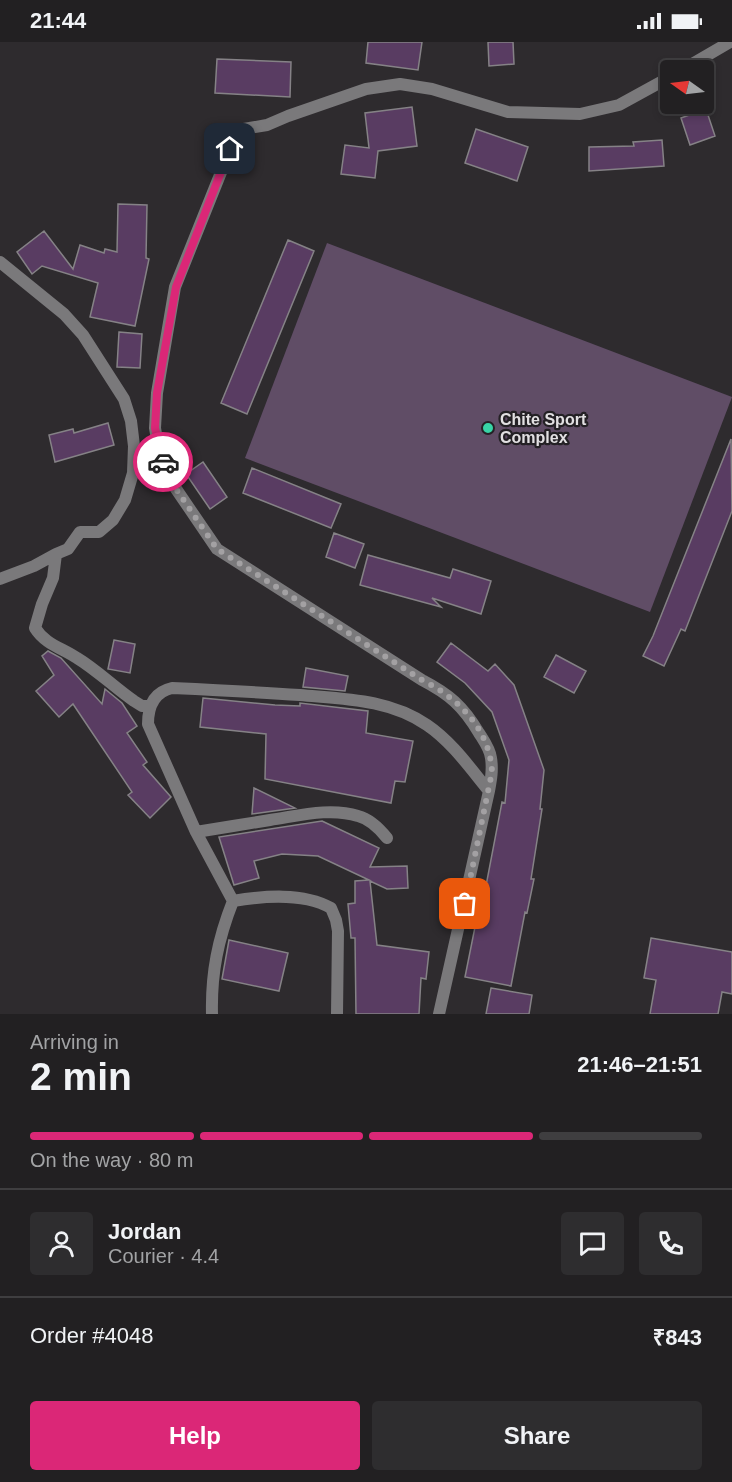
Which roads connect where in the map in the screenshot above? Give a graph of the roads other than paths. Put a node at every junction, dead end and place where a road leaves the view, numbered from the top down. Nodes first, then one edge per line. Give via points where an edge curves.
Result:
1 (730, 42) edge
2 (699, 60) edge
3 (660, 82) edge
4 (0, 262) edge
5 (56, 554) junction
6 (0, 579) edge
7 (150, 706) junction
8 (489, 791) junction
9 (196, 832) junction
10 (387, 838) dead end
11 (233, 902) junction
12 (212, 1014) edge
13 (337, 1014) edge
14 (440, 1014) edge

1 - 2 street
3 - 8 street via 619,105 580,114 508,112 432,89 400,84 366,89 267,125 238,130 176,287 157,393 155,428 160,457 172,483 217,549 443,691 464,709 491,756
4 - 5 street via 64,314 83,335 124,399 131,420 133,473 125,500 113,520 99,532 80,532 68,549
5 - 6 street
5 - 7 street via 53,578 35,628 134,701
7 - 8 street via 160,692 172,688 381,704 410,715 436,732
7 - 9 street via 148,724
8 - 14 street
9 - 10 street via 335,813 368,820
9 - 11 street
11 - 12 street via 220,935 212,982
11 - 13 street via 291,898 331,908 338,931

